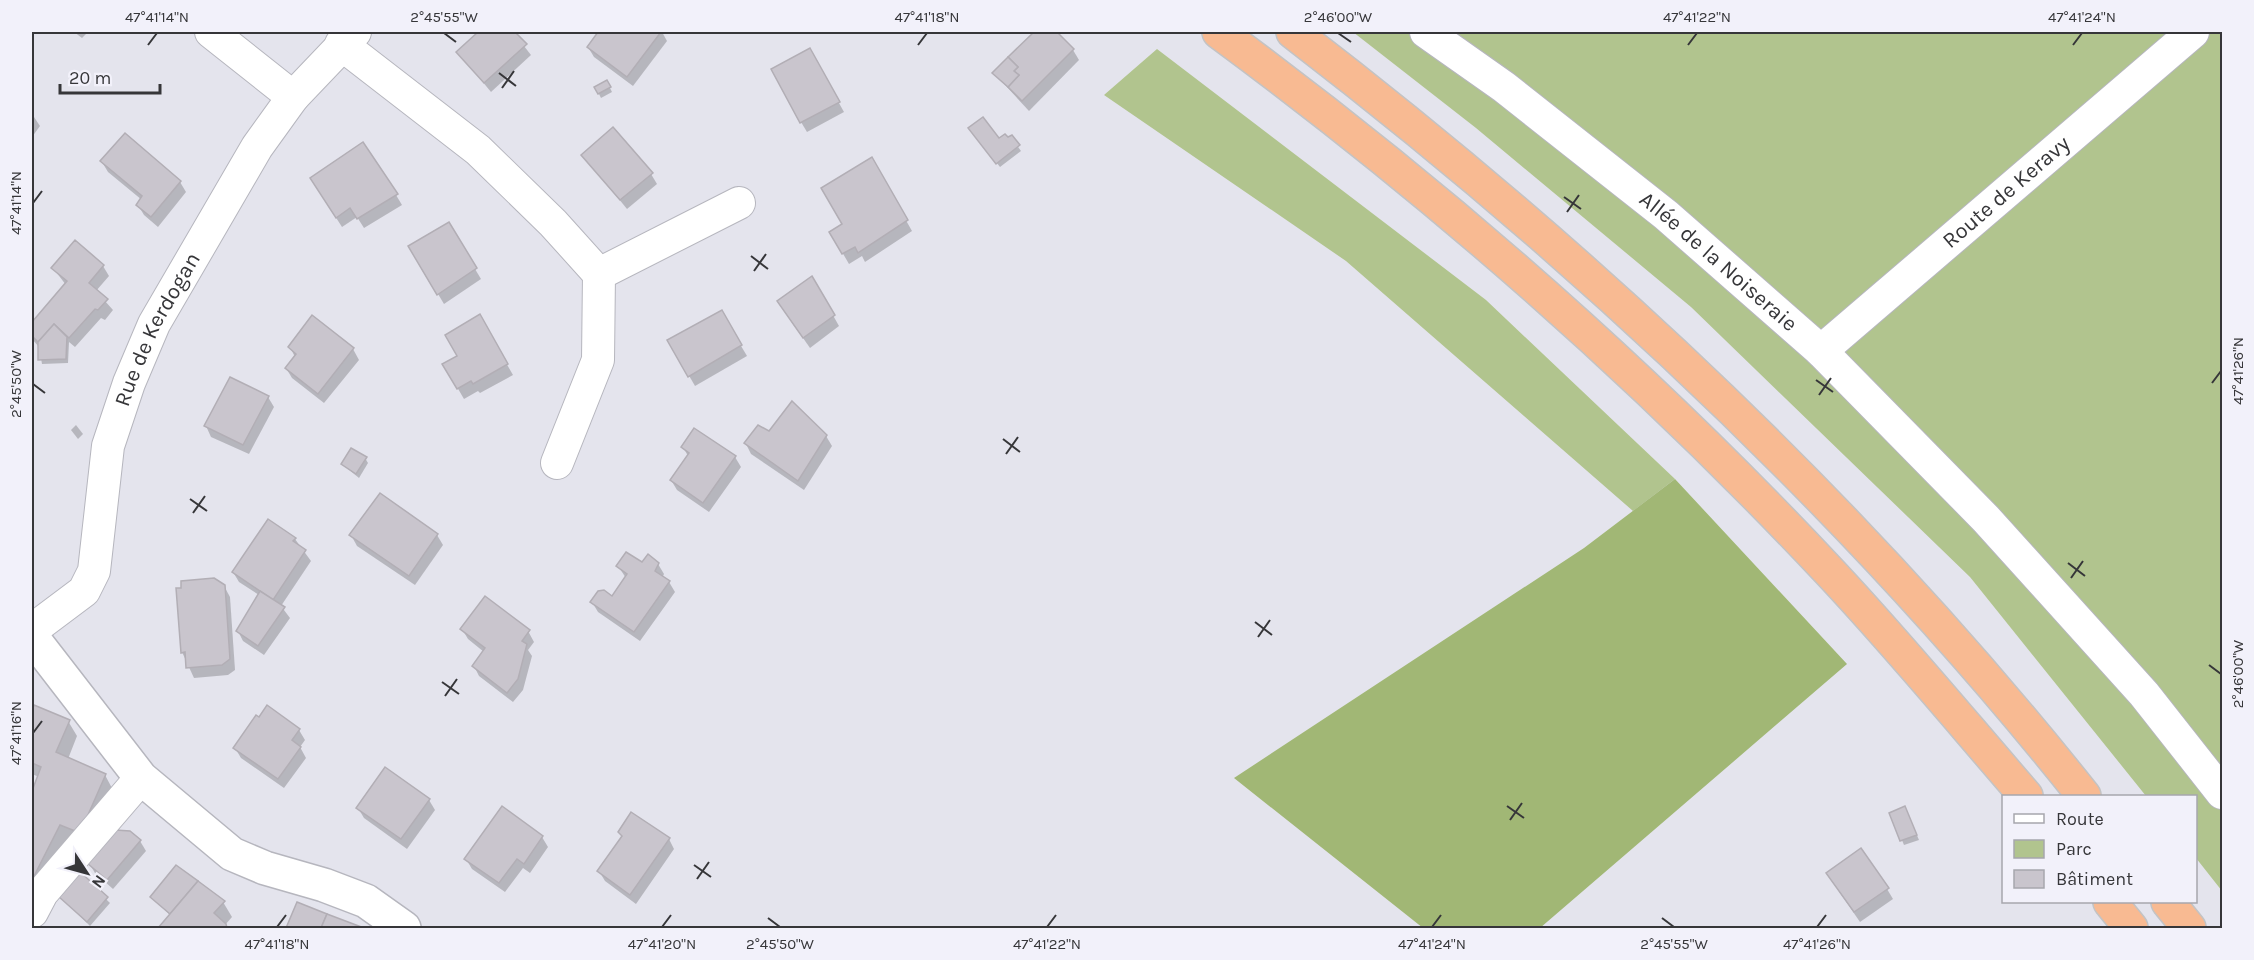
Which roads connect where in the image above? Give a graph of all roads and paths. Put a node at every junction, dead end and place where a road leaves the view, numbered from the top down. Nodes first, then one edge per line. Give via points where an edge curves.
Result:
1 (211, 32) edge
2 (1219, 32) edge
3 (1293, 32) edge
4 (1426, 32) edge
5 (2193, 32) edge
6 (348, 38) edge
7 (293, 97) junction
8 (739, 203) dead end
9 (599, 274) junction
10 (1821, 351) junction
11 (557, 463) dead end
12 (32, 630) edge
13 (32, 637) edge
14 (141, 778) junction
15 (2223, 793) edge
16 (2025, 795) edge
17 (2083, 795) edge
18 (2111, 903) edge
19 (2169, 903) edge
20 (32, 912) edge
21 (404, 928) edge
22 (2131, 928) edge
23 (2189, 928) edge

1 - 7 street
2 - 16 highway via 1446,210 1687,427 1827,568
3 - 17 highway via 1450,155 1580,267 1737,413 1918,602
4 - 10 street, Allée de la Noiseraie via 1504,87 1666,215
5 - 10 street, Route de Keravy
6 - 7 street, Rue de Kerdogan
6 - 9 street, Rue de Kerdogan via 478,150
7 - 12 street, Rue de Kerdogan via 257,147 154,324 129,383 108,446 94,571 84,591
8 - 9 street
9 - 11 street via 598,360
10 - 15 street, Allée de la Noiseraie via 1986,519 2144,694
13 - 14 street
14 - 20 street via 42,893
14 - 21 street via 232,854 366,901
18 - 22 highway
19 - 23 highway

